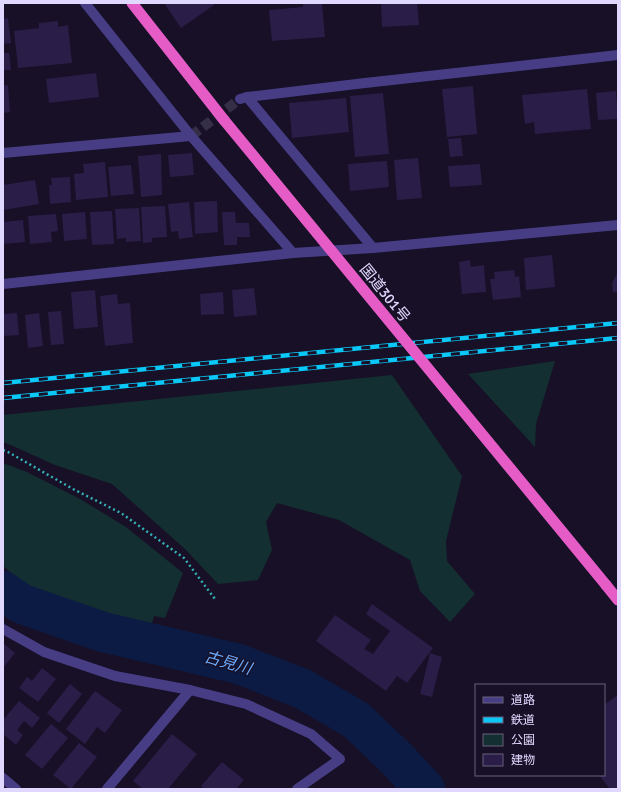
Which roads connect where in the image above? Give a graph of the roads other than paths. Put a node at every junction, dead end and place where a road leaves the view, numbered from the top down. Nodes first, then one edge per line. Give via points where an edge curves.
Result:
1 (85, 3) edge
2 (132, 3) edge
3 (618, 55) edge
4 (191, 136) junction
5 (3, 153) edge
6 (618, 225) edge
7 (373, 248) junction
8 (293, 254) junction
9 (3, 284) edge
10 (618, 600) edge
11 (3, 629) edge
12 (190, 690) junction
13 (3, 778) edge
14 (16, 789) edge
15 (107, 789) edge
16 (297, 789) edge

1 - 4 street
2 - 10 highway, 国道301号, bridge via 224,120
3 - 7 street via 243,98
4 - 5 street
4 - 8 street
6 - 7 street
7 - 8 street
8 - 9 street
11 - 12 street via 44,652 115,676
12 - 15 street
12 - 16 street via 254,707 311,734 340,758
13 - 14 street

